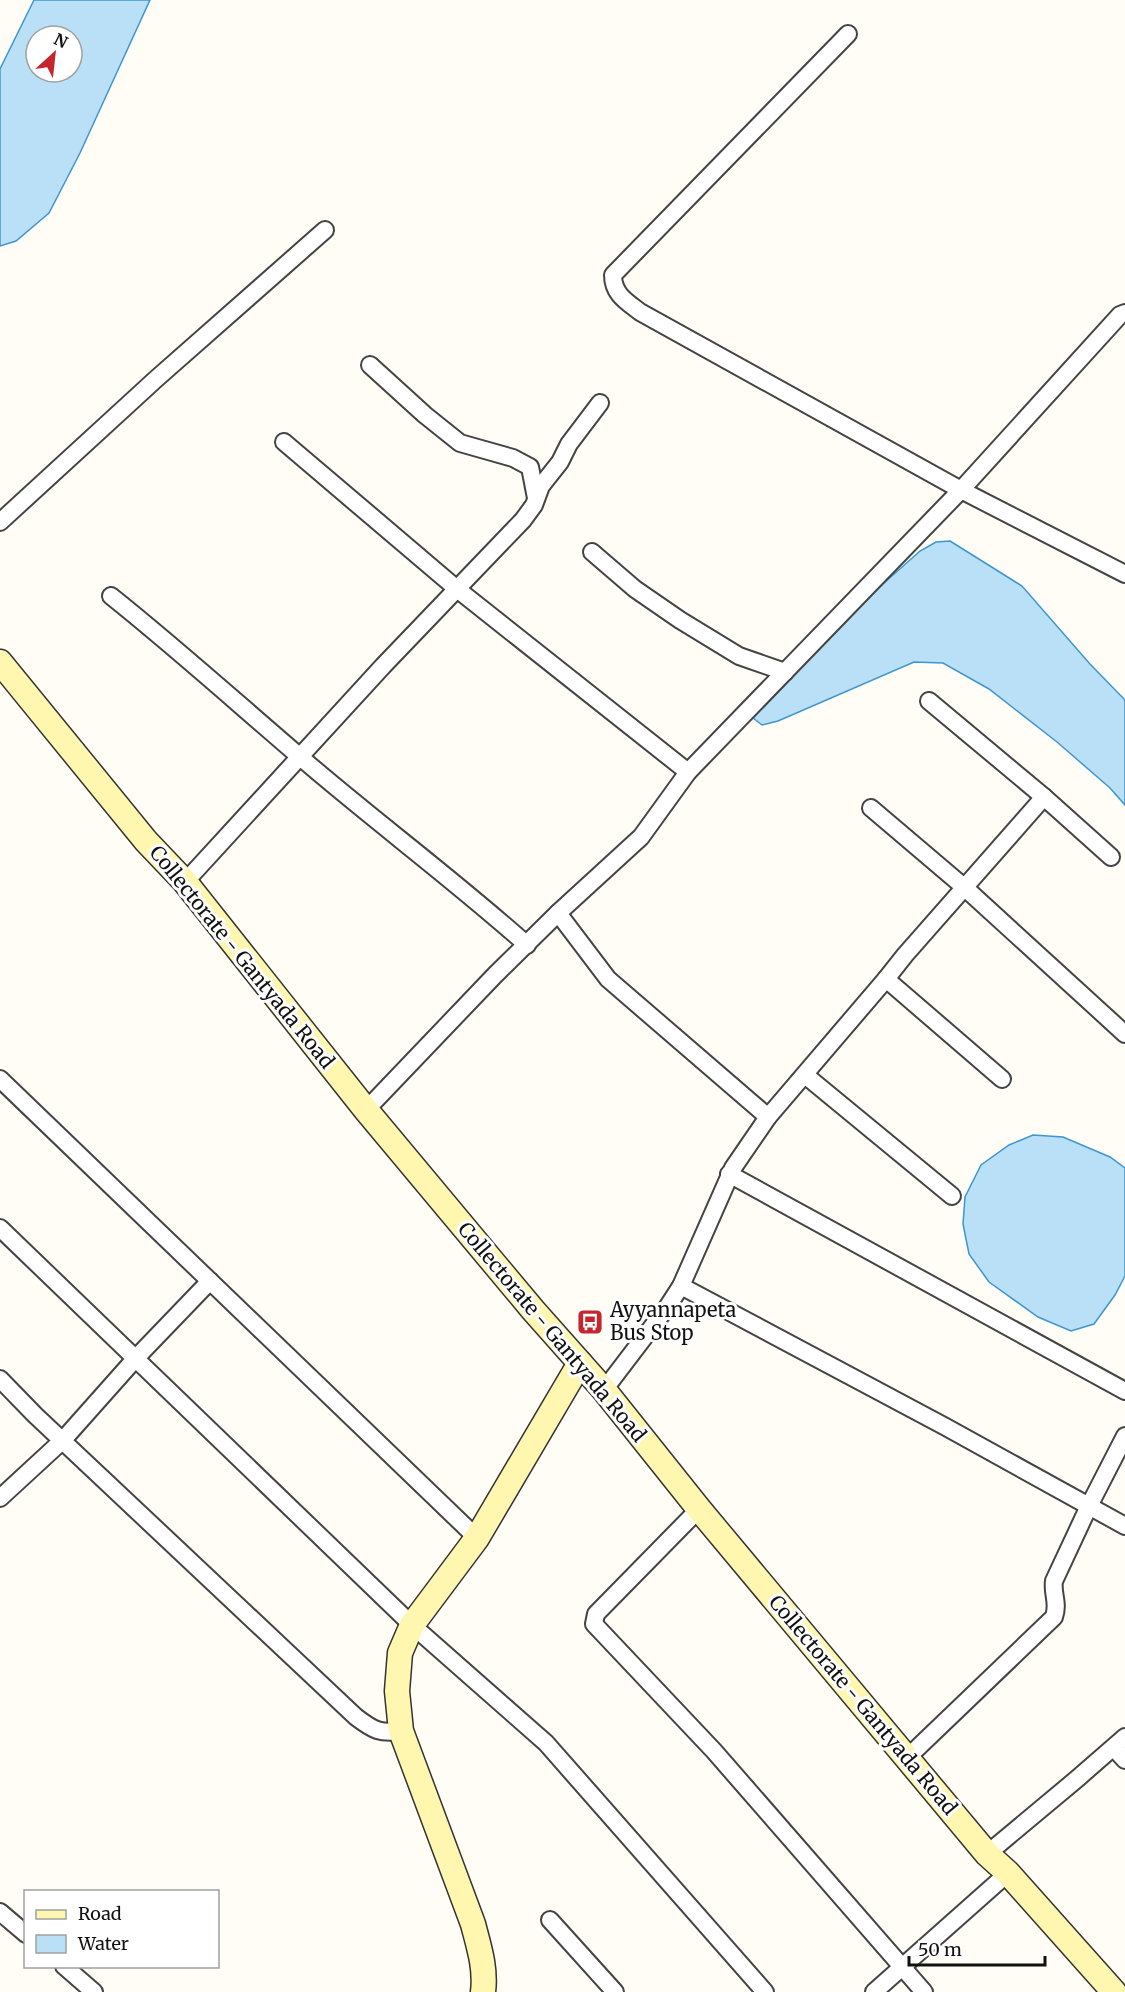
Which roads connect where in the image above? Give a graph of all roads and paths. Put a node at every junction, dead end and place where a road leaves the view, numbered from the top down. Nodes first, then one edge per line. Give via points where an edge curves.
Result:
1 (848, 34) dead end
2 (324, 230) dead end
3 (1125, 313) edge
4 (370, 365) dead end
5 (600, 404) dead end
6 (284, 442) dead end
7 (961, 490) junction
8 (537, 498) junction
9 (0, 522) edge
10 (592, 552) dead end
11 (1125, 574) edge
12 (457, 589) junction
13 (111, 596) dead end
14 (784, 672) junction
15 (3, 673) edge
16 (929, 701) dead end
17 (299, 756) junction
18 (688, 772) junction
19 (1044, 797) junction
20 (871, 808) dead end
21 (1111, 857) dead end
22 (185, 882) junction
23 (964, 887) junction
24 (558, 913) junction
25 (527, 945) junction
26 (886, 979) junction
27 (1125, 1034) edge
28 (805, 1075) junction
29 (1002, 1078) dead end
30 (0, 1079) edge
31 (366, 1110) junction
32 (768, 1117) junction
33 (729, 1174) junction
34 (952, 1196) dead end
35 (0, 1228) edge
36 (210, 1281) junction
37 (681, 1286) junction
38 (135, 1359) junction
39 (580, 1363) junction
40 (0, 1379) edge
41 (604, 1390) junction
42 (1125, 1391) edge
43 (1125, 1436) edge
44 (63, 1440) junction
45 (0, 1498) edge
46 (1089, 1506) junction
47 (699, 1509) junction
48 (1125, 1526) edge
49 (477, 1538) junction
50 (412, 1625) junction
51 (401, 1731) junction
52 (1121, 1748) edge
53 (908, 1758) junction
54 (987, 1854) junction
55 (1008, 1873) junction
56 (0, 1912) edge
57 (550, 1920) dead end
58 (24, 1932) edge
59 (903, 1967) junction
60 (66, 1968) edge
61 (94, 1992) edge
62 (483, 1992) edge
63 (615, 1992) edge
64 (765, 1992) edge
65 (874, 1992) edge
66 (924, 1992) edge
67 (1114, 1992) edge

1 - 7 street via 613,275 613,284 619,295 640,312
2 - 9 street
3 - 7 street
4 - 8 street via 460,443 530,467
5 - 8 street via 569,444
6 - 12 street
7 - 11 street
7 - 14 street
8 - 12 street via 523,520
10 - 14 street via 680,620 739,656
12 - 17 street
12 - 18 street
13 - 17 street
14 - 18 street
15 - 22 street, Collectorate - Gantyada Road
16 - 19 street
17 - 22 street
17 - 25 street
18 - 24 street via 641,837
19 - 21 street
19 - 23 street
20 - 23 street
22 - 31 street, Collectorate - Gantyada Road
23 - 26 street
23 - 27 street
24 - 25 street
24 - 32 street via 608,979
25 - 31 street
26 - 28 street
26 - 29 street
28 - 32 street
28 - 34 street
30 - 36 street
31 - 39 street, Collectorate - Gantyada Road
32 - 33 street
33 - 37 street
33 - 42 street
35 - 38 street
36 - 38 street
36 - 49 street
37 - 41 street
37 - 46 street
38 - 44 street
38 - 50 street
39 - 41 street, Collectorate - Gantyada Road
39 - 49 street
40 - 44 street
41 - 47 street, Collectorate - Gantyada Road
43 - 46 street
44 - 45 street
44 - 51 street via 356,1717 379,1731
46 - 48 street
46 - 53 street via 1054,1581 1054,1617
47 - 53 street, Collectorate - Gantyada Road
47 - 59 street via 596,1614 594,1624 714,1751
49 - 50 street
50 - 51 street via 397,1672
50 - 64 street via 546,1743
51 - 62 street via 473,1924 482,1957
52 - 54 street
53 - 54 street, Collectorate - Gantyada Road
54 - 55 street, Collectorate - Gantyada Road
55 - 59 street
55 - 67 street, Collectorate - Gantyada Road
56 - 58 street
57 - 63 street
59 - 65 street
59 - 66 street
60 - 61 street

